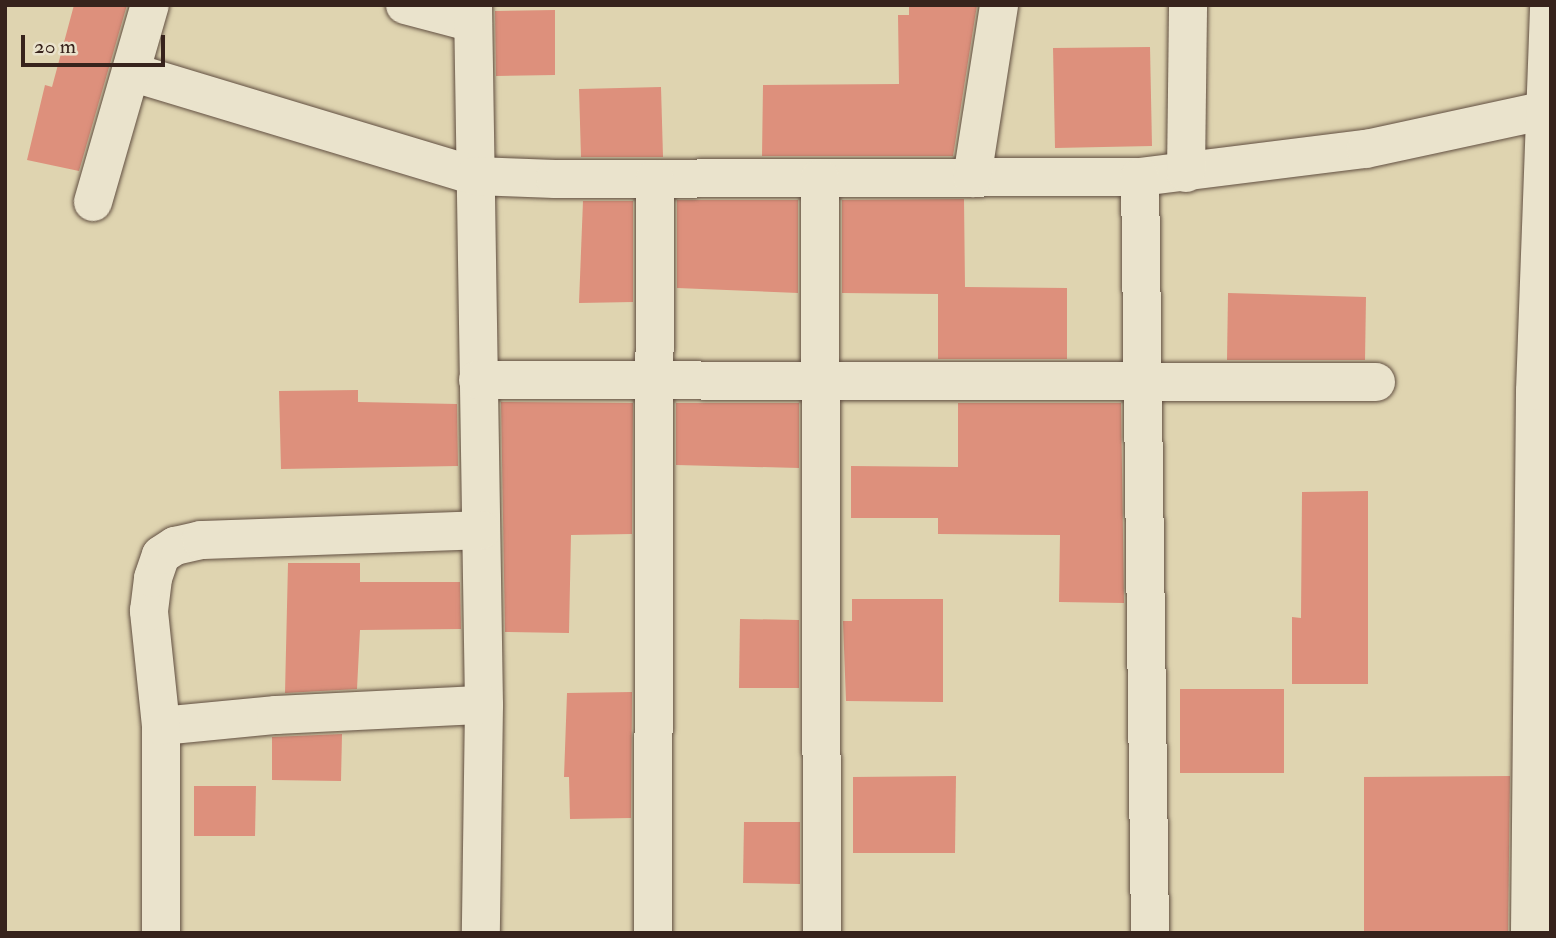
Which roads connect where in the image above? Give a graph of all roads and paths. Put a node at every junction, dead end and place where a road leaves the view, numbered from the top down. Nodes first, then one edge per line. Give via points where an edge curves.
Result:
1 (150, 5) edge
2 (405, 5) edge
3 (999, 5) edge
4 (1188, 5) edge
5 (1549, 5) edge
6 (473, 14) edge
7 (131, 72) junction
8 (1548, 97) edge
9 (1186, 173) junction
10 (475, 176) junction
11 (1140, 177) junction
12 (820, 178) junction
13 (972, 178) junction
14 (655, 179) junction
15 (93, 202) dead end
16 (654, 379) junction
17 (820, 379) junction
18 (478, 380) junction
19 (1142, 381) junction
20 (1376, 382) dead end
21 (481, 530) junction
22 (484, 705) junction
23 (161, 726) junction
24 (161, 933) edge
25 (481, 933) edge
26 (653, 933) edge
27 (822, 933) edge
28 (1150, 933) edge
29 (1530, 933) edge

1 - 7 street
2 - 6 street
3 - 13 street
4 - 9 street
5 - 8 street
6 - 10 street
7 - 10 street
7 - 15 street
8 - 9 street via 1366,149
8 - 29 street via 1535,391
9 - 11 street
10 - 14 street
10 - 18 street
11 - 13 street
11 - 19 street
12 - 13 street
12 - 14 street
12 - 17 street
14 - 16 street
16 - 17 street
16 - 18 street
16 - 26 street
17 - 19 street
17 - 27 street
18 - 21 street
19 - 20 street
19 - 28 street
21 - 22 street
21 - 23 street via 201,540 174,546 161,555 149,611
22 - 23 street via 275,715
22 - 25 street
23 - 24 street

